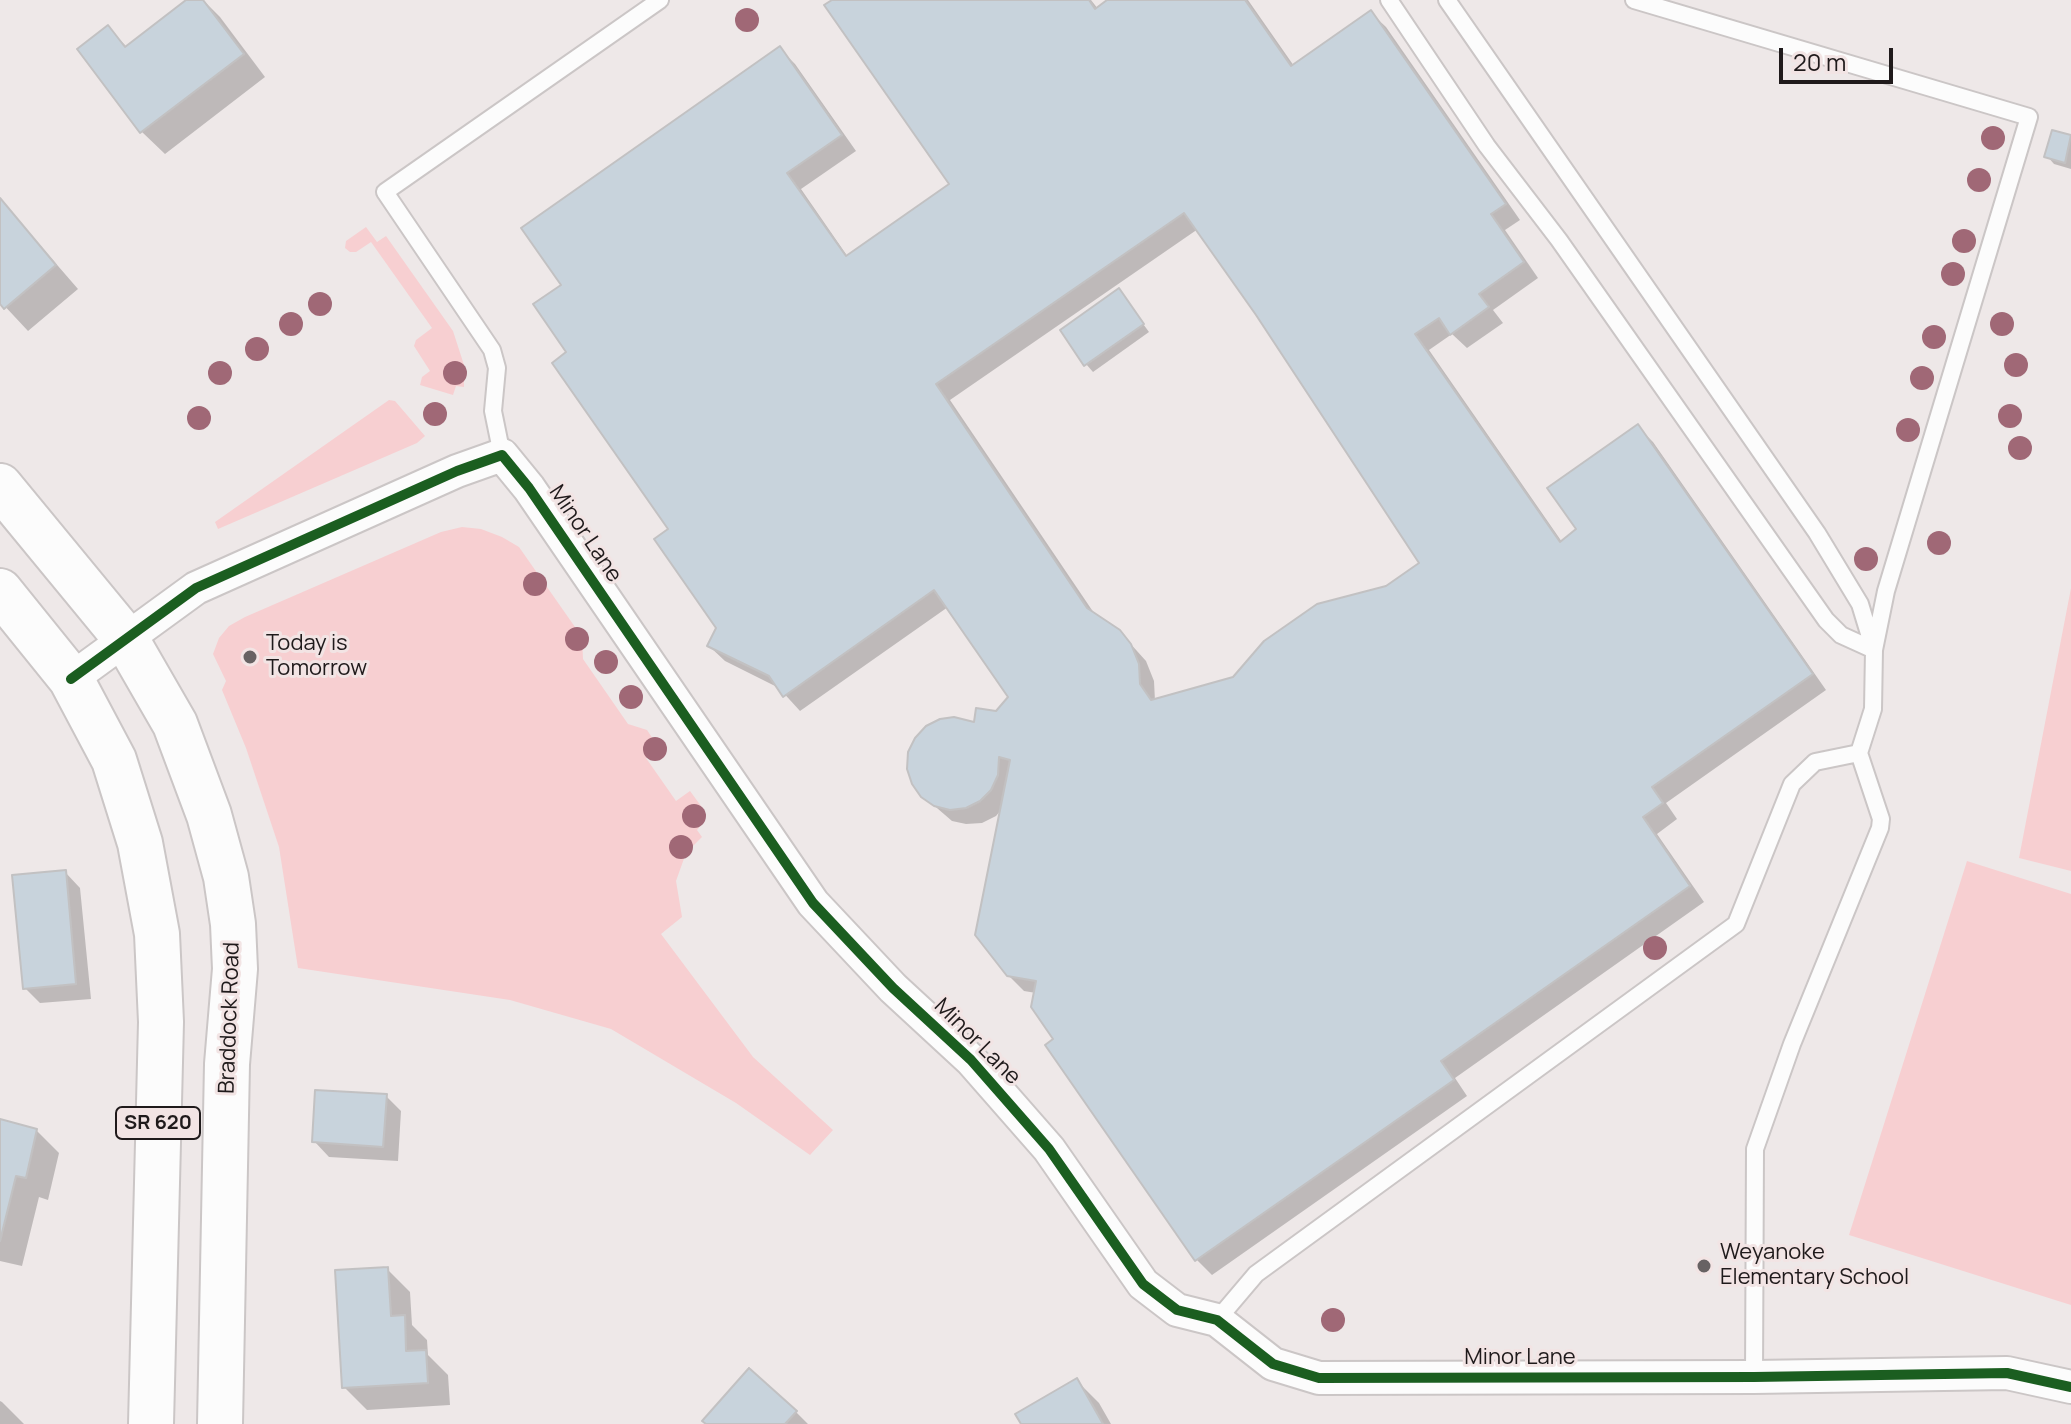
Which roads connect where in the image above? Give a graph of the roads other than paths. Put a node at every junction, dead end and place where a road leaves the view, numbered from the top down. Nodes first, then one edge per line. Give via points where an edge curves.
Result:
1 (660, 0) edge
2 (1389, 0) edge
3 (1447, 0) edge
4 (1634, 0) edge
5 (502, 455) junction
6 (0, 486) edge
7 (0, 591) edge
8 (126, 639) junction
9 (1874, 650) junction
10 (71, 679) junction
11 (1859, 753) junction
12 (1217, 1320) junction
13 (1754, 1377) junction
14 (2071, 1387) edge
15 (151, 1424) edge
16 (220, 1424) edge

1 - 5 lane via 385,192 492,350 497,368 493,411
2 - 9 lane via 1487,146 1826,620 1841,635
3 - 9 lane via 1817,533 1860,604
4 - 9 lane via 2029,117 1886,591
5 - 8 street via 196,588
5 - 12 street, Minor Lane via 813,903 1014,1108 1143,1284 1177,1310
6 - 8 main road, Braddock Road / SR 620
7 - 10 main road, SR 620
8 - 10 street
8 - 16 main road, Braddock Road / SR 620 via 185,750 209,815 233,924
9 - 11 lane via 1873,709
10 - 15 main road, SR 620 via 114,760 140,843 157,934 161,1022
11 - 12 lane via 1815,762 1792,784 1736,924 1256,1274
11 - 13 lane via 1880,828 1755,1149
12 - 13 street, Minor Lane via 1273,1364 1319,1378
13 - 14 street, Minor Lane via 2007,1373

